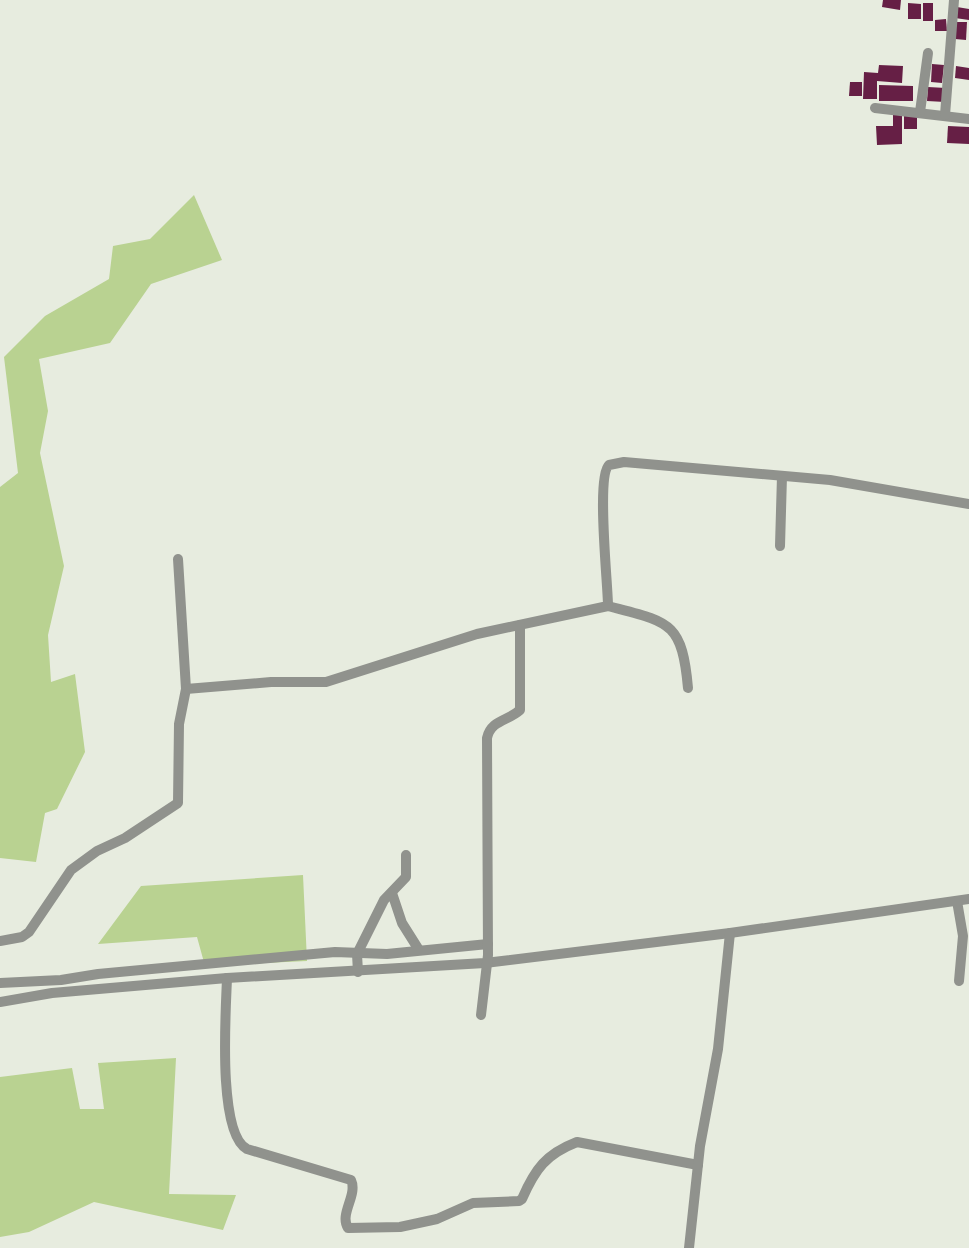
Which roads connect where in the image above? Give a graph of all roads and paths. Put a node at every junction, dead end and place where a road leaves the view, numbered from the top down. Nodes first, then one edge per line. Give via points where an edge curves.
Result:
1 (954, 0) edge
2 (928, 53) dead end
3 (875, 108) dead end
4 (920, 112) junction
5 (945, 115) junction
6 (969, 118) edge
7 (782, 476) junction
8 (969, 504) edge
9 (780, 546) dead end
10 (178, 560) dead end
11 (608, 606) junction
12 (520, 625) junction
13 (688, 688) dead end
14 (186, 689) junction
15 (406, 855) dead end
16 (392, 893) junction
17 (969, 899) edge
18 (957, 901) junction
19 (730, 933) junction
20 (0, 941) edge
21 (419, 950) junction
22 (488, 952) junction
23 (357, 954) junction
24 (358, 972) junction
25 (227, 978) junction
26 (959, 981) dead end
27 (0, 983) edge
28 (0, 1002) edge
29 (481, 1015) dead end
30 (698, 1165) junction
31 (689, 1248) edge

1 - 5 street
2 - 4 street
3 - 4 street
4 - 5 street
5 - 6 street
7 - 8 street via 830,480
7 - 9 street
7 - 11 street via 624,462 606,468 602,505
10 - 14 street
11 - 12 street
11 - 13 street via 670,628 685,652
12 - 14 street via 477,634 326,682
12 - 22 street via 520,710 497,722 487,738
14 - 20 street via 179,724 178,803 71,870 29,932
15 - 16 street via 406,877
16 - 21 street via 402,923
16 - 23 street via 384,900
17 - 18 street
18 - 19 street
18 - 26 street via 963,936
19 - 22 street
19 - 30 street via 718,1049
21 - 22 street
21 - 23 street
22 - 24 street
22 - 29 street
23 - 24 street
23 - 27 street via 335,952
24 - 25 street
25 - 28 street via 52,993
25 - 30 street via 225,1065 237,1138 247,1149 351,1180 354,1186 345,1221 348,1228 400,1227 444,1217 473,1203 519,1201 536,1170 577,1142
30 - 31 street

